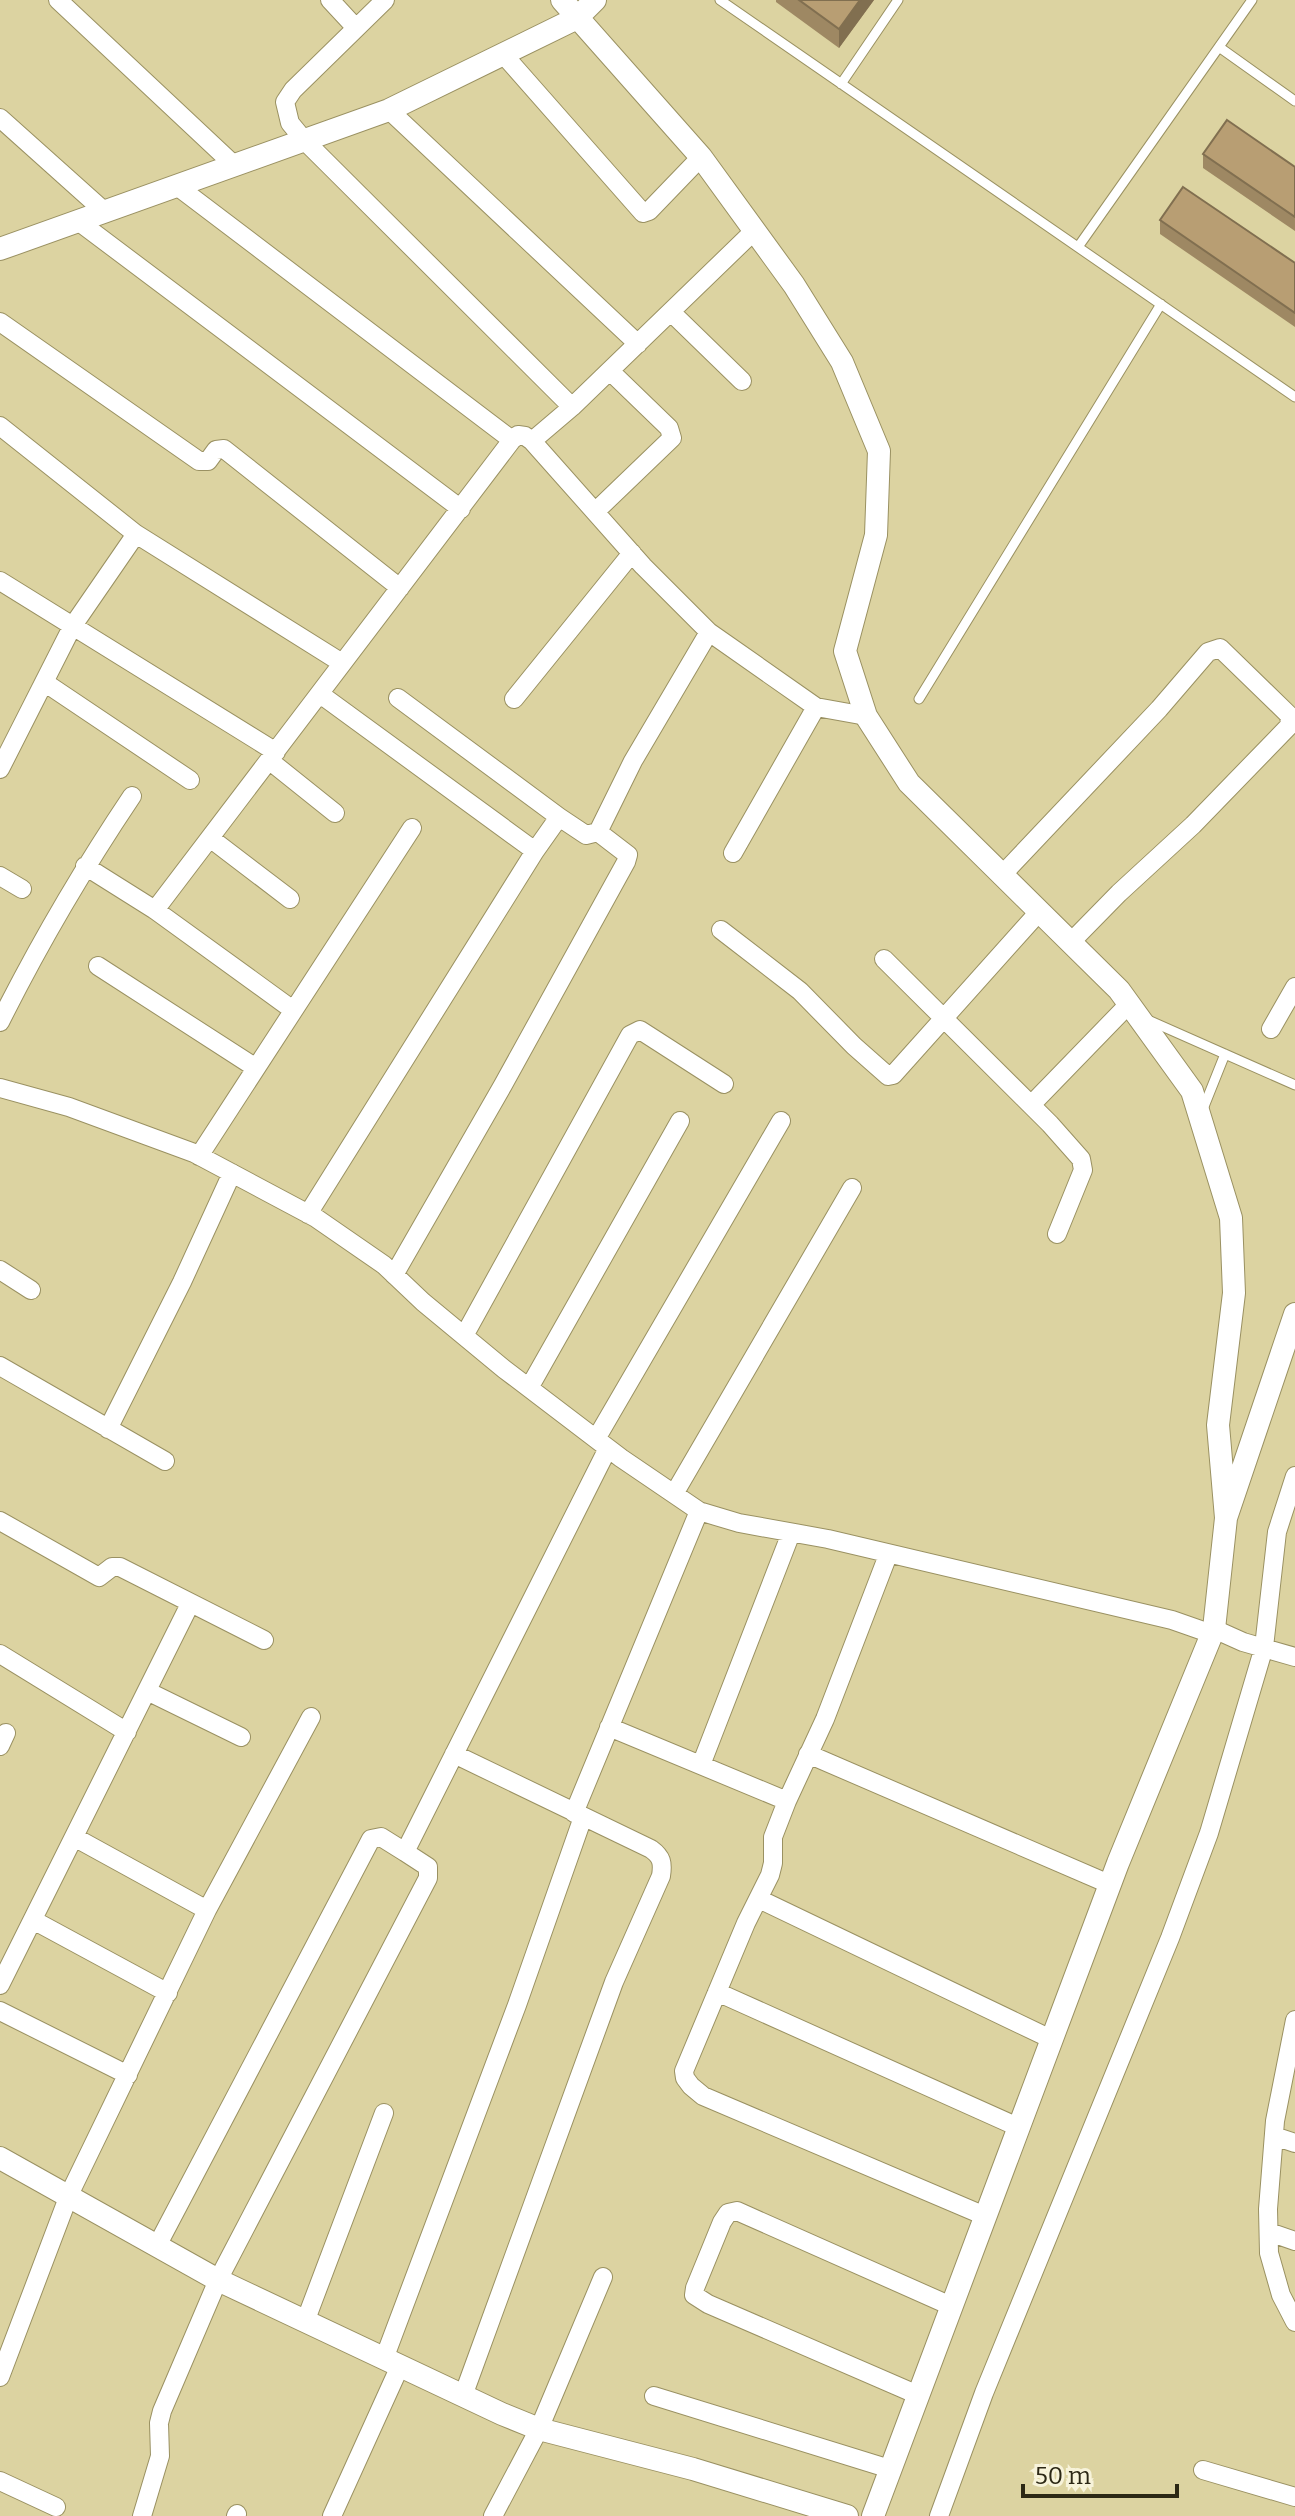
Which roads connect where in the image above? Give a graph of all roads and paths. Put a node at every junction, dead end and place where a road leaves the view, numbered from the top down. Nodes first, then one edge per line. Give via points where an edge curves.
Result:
1 (58, 0) edge
2 (330, 0) edge
3 (385, 0) edge
4 (562, 0) edge
5 (595, 0) edge
6 (720, 0) edge
7 (898, 0) edge
8 (1252, 0) edge
9 (577, 18) junction
10 (356, 28) junction
11 (1219, 47) junction
12 (503, 54) junction
13 (841, 84) junction
14 (1295, 101) edge
15 (389, 110) junction
16 (0, 118) edge
17 (304, 140) junction
18 (701, 157) junction
19 (234, 165) junction
20 (177, 186) junction
21 (105, 212) junction
22 (78, 221) junction
23 (754, 231) junction
24 (1078, 247) junction
25 (0, 249) edge
26 (1161, 304) junction
27 (671, 312) junction
28 (0, 322) edge
29 (638, 344) junction
30 (610, 371) junction
31 (742, 381) dead end
32 (1295, 397) edge
33 (572, 407) junction
34 (0, 426) edge
35 (512, 440) junction
36 (532, 441) junction
37 (461, 509) junction
38 (596, 511) junction
39 (136, 534) junction
40 (632, 553) junction
41 (0, 581) edge
42 (400, 588) junction
43 (72, 627) junction
44 (709, 632) junction
45 (342, 663) junction
46 (44, 682) junction
47 (320, 694) junction
48 (398, 698) dead end
49 (514, 699) dead end
50 (919, 699) dead end
51 (816, 707) junction
52 (866, 716) junction
53 (273, 757) junction
54 (0, 769) edge
55 (190, 780) dead end
56 (132, 796) dead end
57 (335, 813) dead end
58 (559, 817) junction
59 (412, 828) dead end
60 (598, 832) junction
61 (210, 838) junction
62 (535, 851) junction
63 (733, 853) dead end
64 (85, 866) junction
65 (0, 876) edge
66 (1001, 876) junction
67 (22, 889) dead end
68 (290, 899) dead end
69 (155, 910) junction
70 (1038, 913) junction
71 (721, 930) dead end
72 (1070, 943) junction
73 (884, 959) dead end
74 (98, 966) dead end
75 (1295, 987) edge
76 (293, 1010) junction
77 (1133, 1010) junction
78 (944, 1016) junction
79 (0, 1022) edge
80 (1271, 1029) dead end
81 (1225, 1054) junction
82 (256, 1068) junction
83 (724, 1084) dead end
84 (1295, 1085) edge
85 (0, 1088) edge
86 (1031, 1105) junction
87 (1200, 1116) junction
88 (680, 1121) dead end
89 (781, 1121) dead end
90 (199, 1156) junction
91 (232, 1173) junction
92 (852, 1188) dead end
93 (308, 1214) junction
94 (1057, 1234) dead end
95 (0, 1270) edge
96 (394, 1275) junction
97 (31, 1290) dead end
98 (1295, 1314) edge
99 (464, 1336) junction
100 (0, 1366) edge
101 (529, 1388) junction
102 (108, 1429) junction
103 (602, 1444) junction
104 (165, 1461) dead end
105 (1295, 1476) edge
106 (674, 1494) junction
107 (699, 1511) junction
108 (1226, 1518) junction
109 (0, 1521) edge
110 (791, 1533) junction
111 (888, 1555) junction
112 (190, 1604) junction
113 (1213, 1631) junction
114 (264, 1640) dead end
115 (1264, 1647) junction
116 (0, 1654) edge
117 (1295, 1657) edge
118 (147, 1691) junction
119 (311, 1717) dead end
120 (609, 1727) junction
121 (127, 1732) junction
122 (241, 1737) dead end
123 (454, 1754) junction
124 (808, 1754) junction
125 (701, 1765) junction
126 (787, 1801) junction
127 (578, 1815) junction
128 (74, 1837) junction
129 (405, 1852) junction
130 (1109, 1884) junction
131 (759, 1899) junction
132 (207, 1910) junction
133 (33, 1920) junction
134 (0, 1985) edge
135 (717, 1992) junction
136 (168, 1993) junction
137 (0, 2011) edge
138 (1295, 2020) edge
139 (1051, 2039) junction
140 (1289, 2072) edge
141 (128, 2075) junction
142 (384, 2113) dead end
143 (1018, 2127) junction
144 (1274, 2136) junction
145 (1295, 2143) edge
146 (0, 2158) edge
147 (69, 2195) junction
148 (985, 2216) junction
149 (1269, 2232) junction
150 (1295, 2241) edge
151 (158, 2244) junction
152 (603, 2277) dead end
153 (218, 2280) junction
154 (951, 2306) junction
155 (305, 2322) junction
156 (1295, 2322) edge
157 (392, 2363) junction
158 (2, 2365) edge
159 (918, 2395) junction
160 (463, 2396) junction
161 (654, 2396) dead end
162 (539, 2429) junction
163 (890, 2469) junction
164 (1203, 2470) dead end
165 (0, 2481) edge
166 (1295, 2497) edge
167 (56, 2507) dead end
168 (142, 2516) edge
169 (332, 2516) edge
170 (493, 2516) edge
171 (847, 2516) edge
172 (873, 2516) edge
173 (939, 2516) edge

1 - 19 street
2 - 10 street
3 - 10 street
4 - 9 street
5 - 9 street
6 - 13 lane
7 - 13 lane
8 - 11 lane
9 - 12 street
9 - 18 street
10 - 17 street via 285,102 290,123
11 - 14 lane
11 - 24 lane
12 - 15 street
12 - 18 street via 643,213
13 - 24 lane
15 - 17 street
15 - 29 street
16 - 21 street
17 - 19 street
17 - 33 street
18 - 23 street
19 - 20 street
20 - 21 street
20 - 35 street
21 - 22 street
22 - 25 street
22 - 37 street
23 - 27 street
23 - 52 street via 842,362 879,451 876,535 845,651
24 - 26 lane
26 - 32 lane
26 - 50 lane
27 - 29 street
27 - 31 street
28 - 42 street via 199,461 224,449
29 - 30 street
30 - 33 street
30 - 38 street via 669,428 672,438
33 - 36 street
34 - 39 street
35 - 36 street via 518,435
35 - 37 street
36 - 38 street
37 - 42 street
38 - 40 street
39 - 43 street
39 - 45 street
40 - 44 street
40 - 49 street
41 - 43 street
42 - 45 street
43 - 46 street
43 - 53 street via 193,699
44 - 51 street
44 - 60 street
45 - 47 street
46 - 54 street
46 - 55 street
47 - 53 street
47 - 62 street
48 - 58 street
51 - 52 street
51 - 63 street
52 - 66 street via 909,783
53 - 57 street
53 - 61 street
56 - 64 street
58 - 60 street via 586,835
58 - 62 street
59 - 76 street
60 - 96 street via 624,850 626,862
61 - 68 street
61 - 69 street
62 - 93 street
64 - 69 street
64 - 79 street
65 - 67 street
66 - 70 street
66 - 72 street via 1208,652 1220,648 1233,659 1289,715 1290,725
69 - 76 street
70 - 72 street
70 - 78 street
71 - 78 street via 800,991 888,1076
72 - 77 street
73 - 78 street
74 - 82 street
75 - 80 street
76 - 82 street
77 - 81 lane
77 - 86 street
77 - 87 street via 1192,1091
78 - 86 street
81 - 84 lane
81 - 87 lane
82 - 90 street
83 - 99 street via 635,1030
85 - 90 street via 69,1107
86 - 94 street via 1083,1165
87 - 108 street via 1231,1218 1234,1293 1218,1425
88 - 101 street
89 - 103 street
90 - 91 street
91 - 93 street
91 - 102 street
92 - 106 street
93 - 96 street
95 - 97 street
96 - 99 street
98 - 108 street
99 - 101 street
100 - 102 street
101 - 103 street
102 - 104 street
103 - 106 street
103 - 123 street
105 - 115 street via 1277,1532
106 - 107 street
107 - 110 street
107 - 120 street
108 - 113 street
109 - 112 street via 99,1577 120,1567
110 - 111 street
110 - 125 street
111 - 113 street
111 - 124 street
112 - 114 street
112 - 118 street
113 - 115 street
113 - 130 street
115 - 117 street
115 - 173 street via 1209,1833 1170,1938
116 - 121 street
118 - 121 street
118 - 122 street
119 - 132 street
120 - 125 street
120 - 127 street
121 - 128 street
123 - 127 street
123 - 129 street
124 - 126 street
124 - 130 street
125 - 126 street
126 - 131 street
127 - 157 street
127 - 160 street via 659,1855 661,1876 614,1982
128 - 132 street
128 - 133 street
129 - 151 street via 381,1837 371,1839
129 - 153 street via 428,1867 428,1878
130 - 139 street
131 - 135 street
131 - 139 street
132 - 136 street
133 - 134 street
133 - 136 street
135 - 143 street
135 - 148 street via 684,2071 691,2086 703,2096
136 - 141 street
137 - 141 street
138 - 140 street
139 - 143 street
140 - 144 street
141 - 147 street
142 - 155 street
143 - 148 street
144 - 145 street
144 - 149 street
146 - 147 street
147 - 151 street
147 - 158 street
148 - 154 street
149 - 150 street
149 - 156 street via 1281,2295
151 - 153 street
152 - 162 street
153 - 155 street
153 - 168 street via 162,2411 160,2456
154 - 159 street
154 - 159 street via 737,2211 722,2222 695,2288 694,2295 708,2304
155 - 157 street
157 - 160 street
157 - 169 street
159 - 163 street
160 - 162 street
161 - 163 street
162 - 170 street
162 - 171 street
163 - 172 street
164 - 166 street
165 - 167 street

